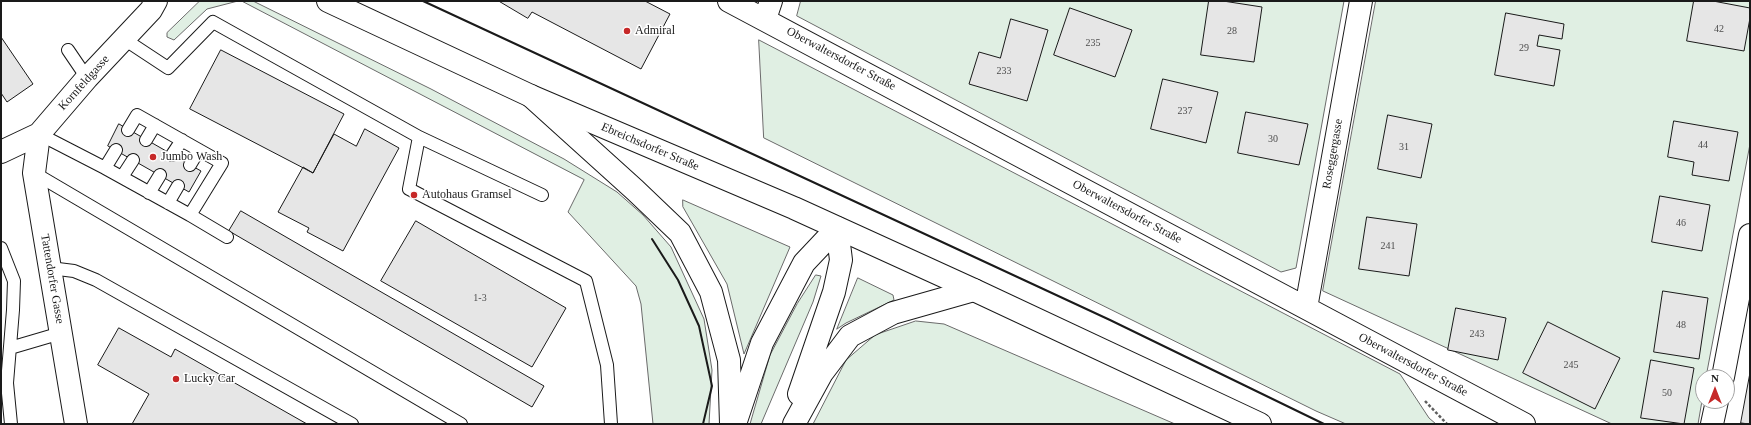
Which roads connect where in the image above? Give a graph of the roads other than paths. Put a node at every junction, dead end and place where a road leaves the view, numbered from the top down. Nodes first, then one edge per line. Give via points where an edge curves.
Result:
1 (156, 1) edge
2 (328, 1) edge
3 (729, 1) edge
4 (1361, 1) edge
5 (768, 10) edge
6 (124, 39) junction
7 (68, 50) dead end
8 (87, 78) junction
9 (531, 96) junction
10 (155, 125) junction
11 (128, 130) dead end
12 (39, 134) junction
13 (419, 137) junction
14 (146, 140) dead end
15 (182, 140) junction
16 (116, 150) dead end
17 (199, 150) junction
18 (1, 152) edge
19 (172, 155) dead end
20 (133, 160) dead end
21 (190, 165) dead end
22 (105, 168) junction
23 (34, 173) junction
24 (160, 175) dead end
25 (122, 177) junction
26 (178, 186) dead end
27 (149, 193) junction
28 (542, 195) dead end
29 (168, 203) junction
30 (190, 215) junction
31 (837, 228) junction
32 (1750, 235) edge
33 (228, 237) dead end
34 (1, 248) edge
35 (50, 268) junction
36 (974, 290) junction
37 (1306, 308) junction
38 (61, 333) junction
39 (10, 348) junction
40 (1725, 369) edge
41 (4, 384) edge
42 (1715, 409) edge
43 (12, 424) edge
44 (76, 424) edge
45 (352, 424) edge
46 (461, 424) edge
47 (611, 424) edge
48 (731, 424) edge
49 (735, 424) edge
50 (789, 424) edge
51 (794, 424) edge
52 (1260, 424) edge
53 (1524, 424) edge
54 (1712, 424) edge

1 - 6 main road, Kornfeldgasse
2 - 9 main road, Ebreichsdorfer Straße
3 - 5 main road, Oberwaltersdorfer Straße
4 - 37 main road, Roseggergasse
5 - 37 main road, Oberwaltersdorfer Straße
6 - 8 main road, Kornfeldgasse
6 - 13 lane via 168,68 213,22
7 - 8 lane
8 - 12 main road, Kornfeldgasse
9 - 31 main road, Ebreichsdorfer Straße
9 - 48 main road via 680,233 711,292 729,360
10 - 11 lane via 137,115
10 - 14 lane
10 - 15 lane
12 - 18 main road, Kornfeldgasse
12 - 22 lane
12 - 23 main road, Tattendorfer Gasse
13 - 28 lane
13 - 47 lane via 409,189 586,281 607,365
15 - 17 lane
15 - 19 lane
16 - 22 lane
17 - 21 lane
17 - 30 lane via 222,163
20 - 25 lane
22 - 25 lane
23 - 35 main road, Tattendorfer Gasse
23 - 46 lane
24 - 27 lane
25 - 27 lane
26 - 29 lane
27 - 29 lane
29 - 30 lane
30 - 33 lane
31 - 36 main road, Ebreichsdorfer Straße
31 - 49 main road via 804,262 762,343
31 - 50 main road via 841,260 834,292
32 - 40 main road
34 - 39 lane via 14,281
35 - 38 main road, Tattendorfer Gasse
35 - 45 lane via 74,271 96,280
36 - 51 main road via 893,313 850,336 822,373
36 - 52 main road, Ebreichsdorfer Straße
37 - 53 main road, Oberwaltersdorfer Straße
38 - 39 lane
38 - 44 main road, Tattendorfer Gasse
39 - 41 lane
41 - 43 lane
42 - 54 main road

